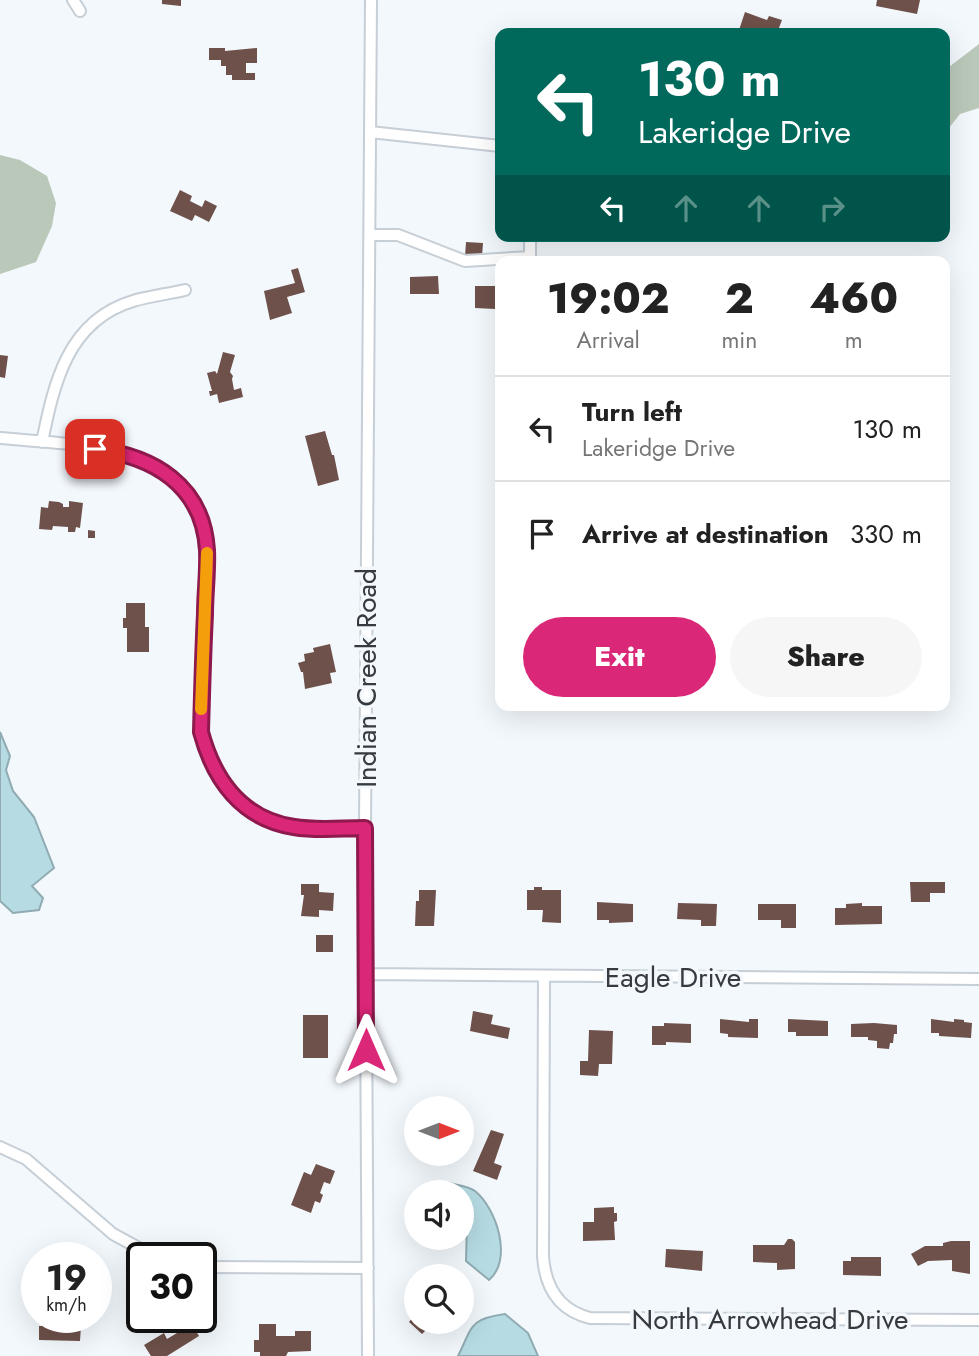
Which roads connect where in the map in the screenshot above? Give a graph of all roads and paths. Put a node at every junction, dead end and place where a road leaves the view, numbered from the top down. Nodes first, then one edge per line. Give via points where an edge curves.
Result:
1 (73, 0) edge
2 (371, 0) edge
3 (80, 11) dead end
4 (370, 132) junction
5 (495, 145) edge
6 (370, 235) junction
7 (495, 259) edge
8 (186, 290) dead end
9 (0, 438) edge
10 (42, 442) junction
11 (365, 828) junction
12 (366, 974) junction
13 (544, 977) junction
14 (979, 978) edge
15 (0, 1147) edge
16 (128, 1242) edge
17 (217, 1267) edge
18 (368, 1268) junction
19 (979, 1320) edge
20 (368, 1356) edge

1 - 3 street
2 - 4 street, Indian Creek Road
4 - 5 street
4 - 6 street, Indian Creek Road
6 - 7 street via 398,235 465,261
6 - 11 street, Indian Creek Road
8 - 10 street via 131,302 83,332 59,371
9 - 10 street
10 - 11 street via 138,458 164,471 194,505 207,550 201,732 220,781 248,808 284,825
11 - 12 street, Indian Creek Road
12 - 13 street, Eagle Drive
12 - 18 street, Indian Creek Road
13 - 14 street, Eagle Drive
13 - 19 street, North Arrowhead Drive via 543,1256 547,1282 569,1310 590,1318
15 - 16 street via 26,1159
17 - 18 street
18 - 20 street, Indian Creek Road

